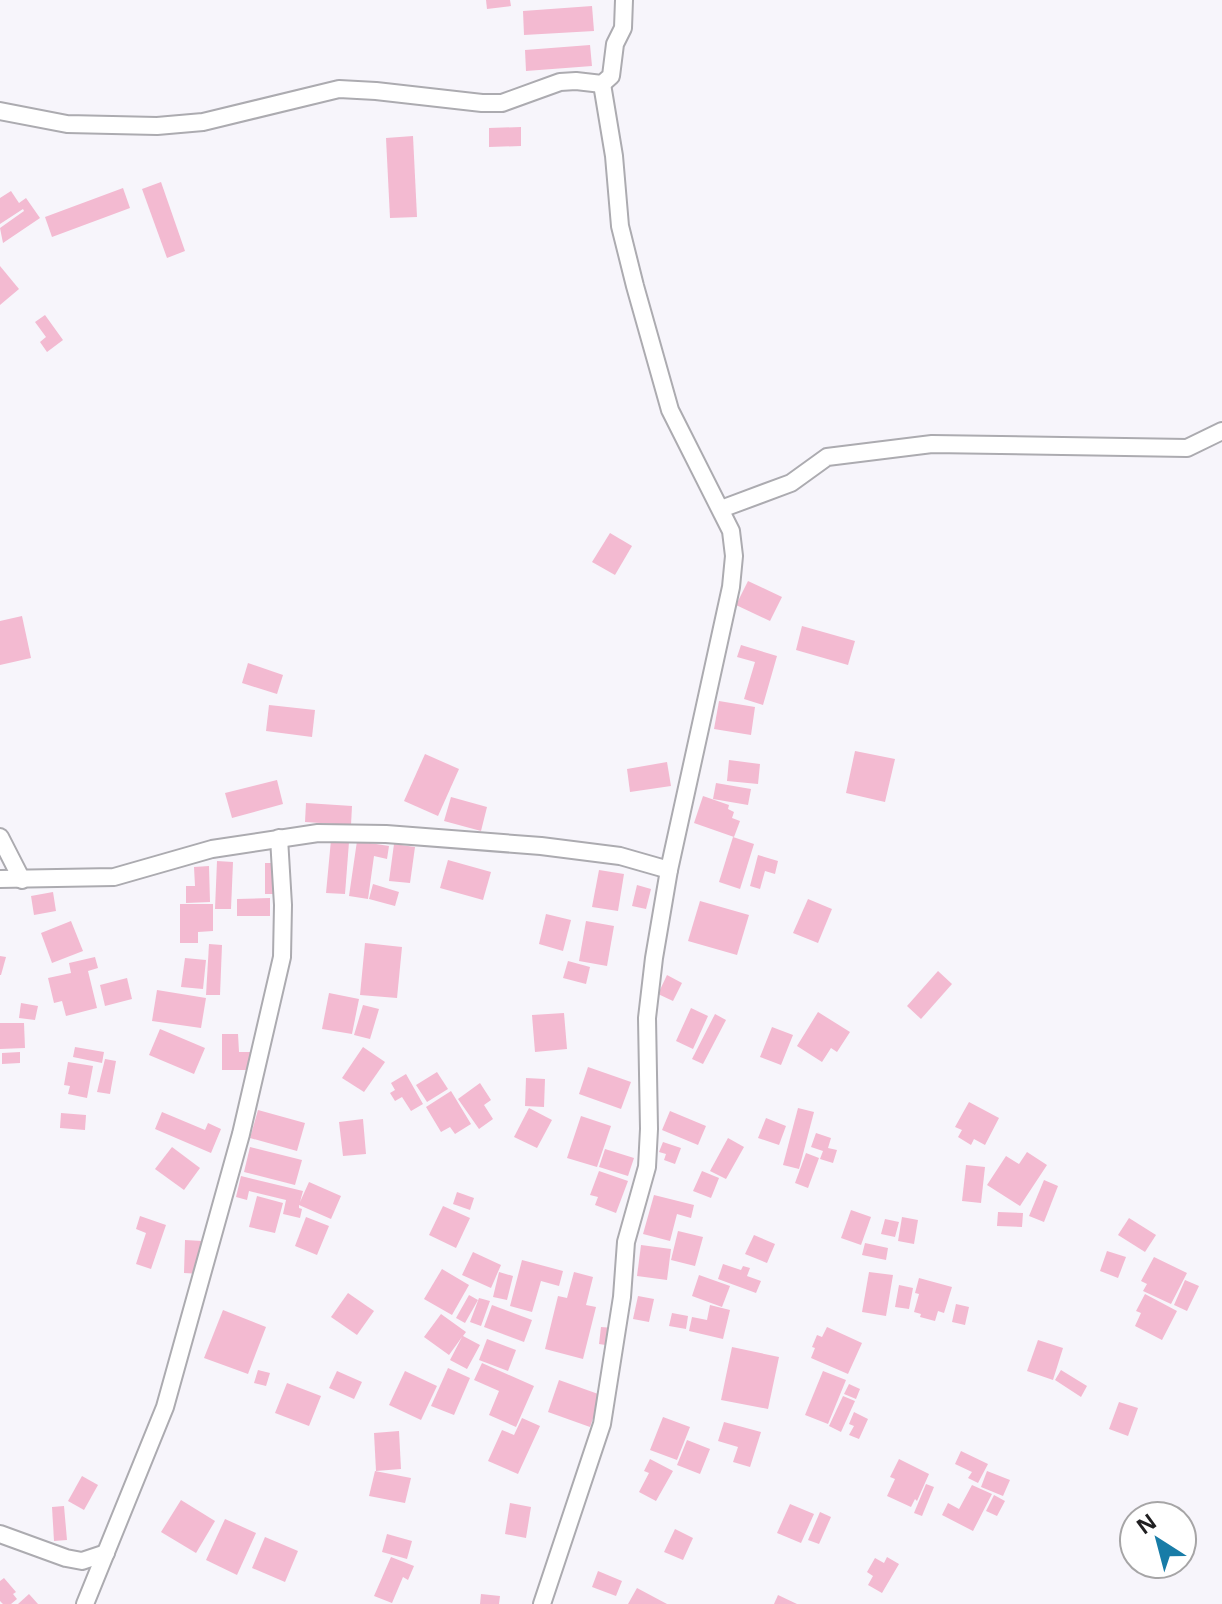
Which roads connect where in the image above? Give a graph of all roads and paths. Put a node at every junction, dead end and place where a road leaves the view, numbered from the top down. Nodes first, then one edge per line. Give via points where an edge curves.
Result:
1 (624, 0) edge
2 (602, 84) junction
3 (0, 111) edge
4 (1222, 431) edge
5 (721, 509) junction
6 (0, 837) edge
7 (279, 838) junction
8 (669, 870) junction
9 (0, 879) edge
10 (22, 880) junction
11 (0, 1534) edge
12 (106, 1553) junction
13 (85, 1604) edge
14 (542, 1604) edge

1 - 2 street via 611,76
2 - 3 street via 560,82 502,103 339,89 203,122 157,126 67,124
2 - 5 street via 620,226 656,366 670,410
4 - 5 street via 1187,448 932,444 827,457 791,483
5 - 8 street via 731,531 731,587
6 - 10 street
7 - 8 street via 386,834 527,845 620,856
7 - 10 street via 212,849 114,877
7 - 12 street via 282,957 241,1134 165,1407
8 - 14 street via 647,1018 647,1167 626,1242 602,1424
9 - 10 street
11 - 12 street via 82,1561
12 - 13 street

